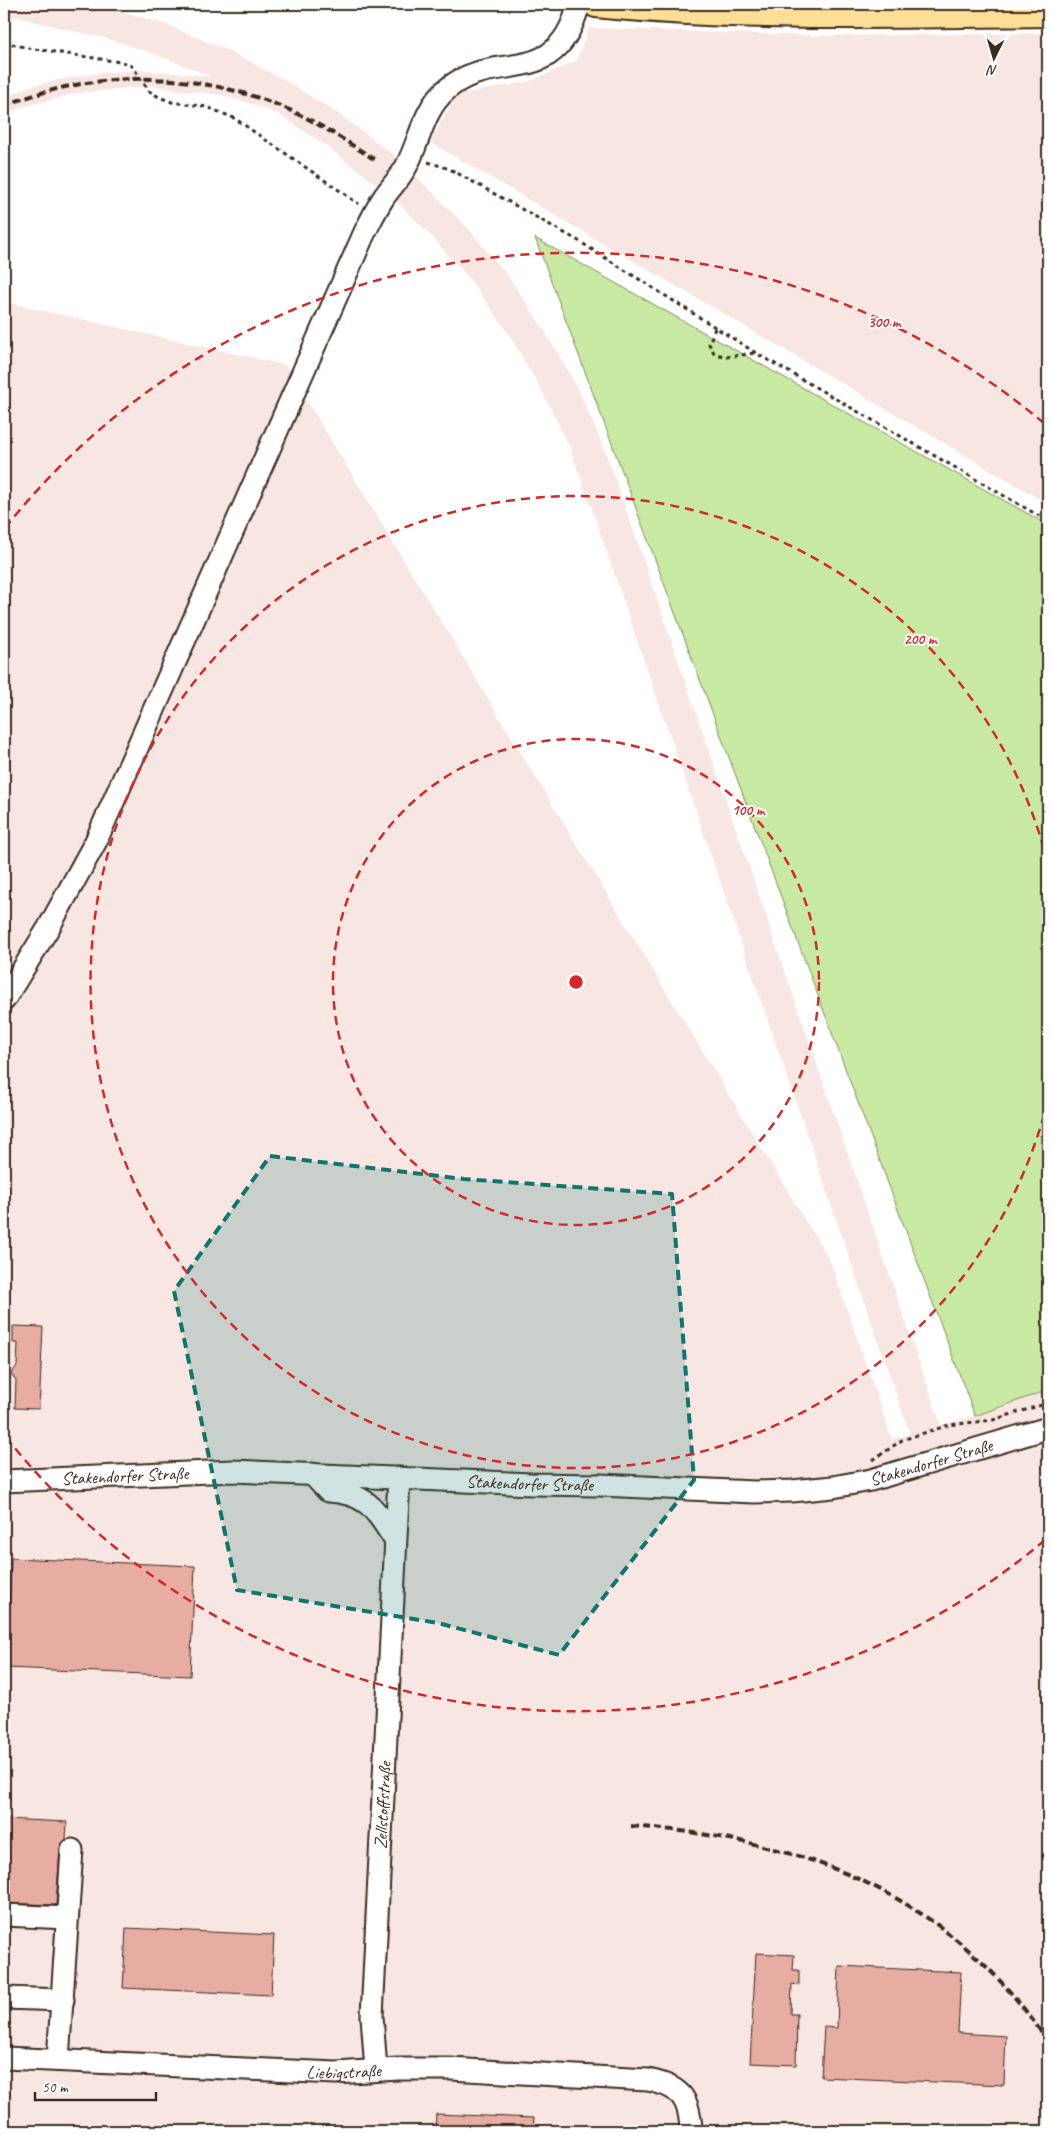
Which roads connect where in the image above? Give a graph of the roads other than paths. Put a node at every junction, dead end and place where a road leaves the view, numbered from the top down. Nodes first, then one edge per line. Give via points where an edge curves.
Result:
1 (579, 4) edge
2 (596, 4) edge
3 (1048, 13) edge
4 (4, 1000) edge
5 (1048, 1428) edge
6 (312, 1474) junction
7 (400, 1478) junction
8 (4, 1480) edge
9 (395, 1540) junction
10 (72, 1850) dead end
11 (4, 1915) edge
12 (67, 1918) junction
13 (4, 1998) edge
14 (62, 2000) junction
15 (4, 2058) edge
16 (58, 2060) junction
17 (376, 2070) junction
18 (691, 2131) edge

1 - 4 street via 574,21 558,47 523,65 467,76 439,96 427,115 411,157 374,214 96,840 49,927
2 - 3 main road via 805,14
5 - 7 street, Stakendorfer Straße via 871,1480 806,1490 745,1492
6 - 7 street, Stakendorfer Straße
6 - 8 street, Stakendorfer Straße via 200,1471
6 - 9 street via 328,1491 347,1492 361,1498 380,1517
7 - 9 street, Zellstoffstraße
9 - 17 street, Zellstoffstraße via 372,2016
10 - 12 street
11 - 12 street
12 - 14 street
13 - 14 street
14 - 16 street
15 - 16 street, Liebigstraße
16 - 17 street, Liebigstraße via 336,2073
17 - 18 street, Liebigstraße via 450,2069 660,2082 670,2086 685,2100

